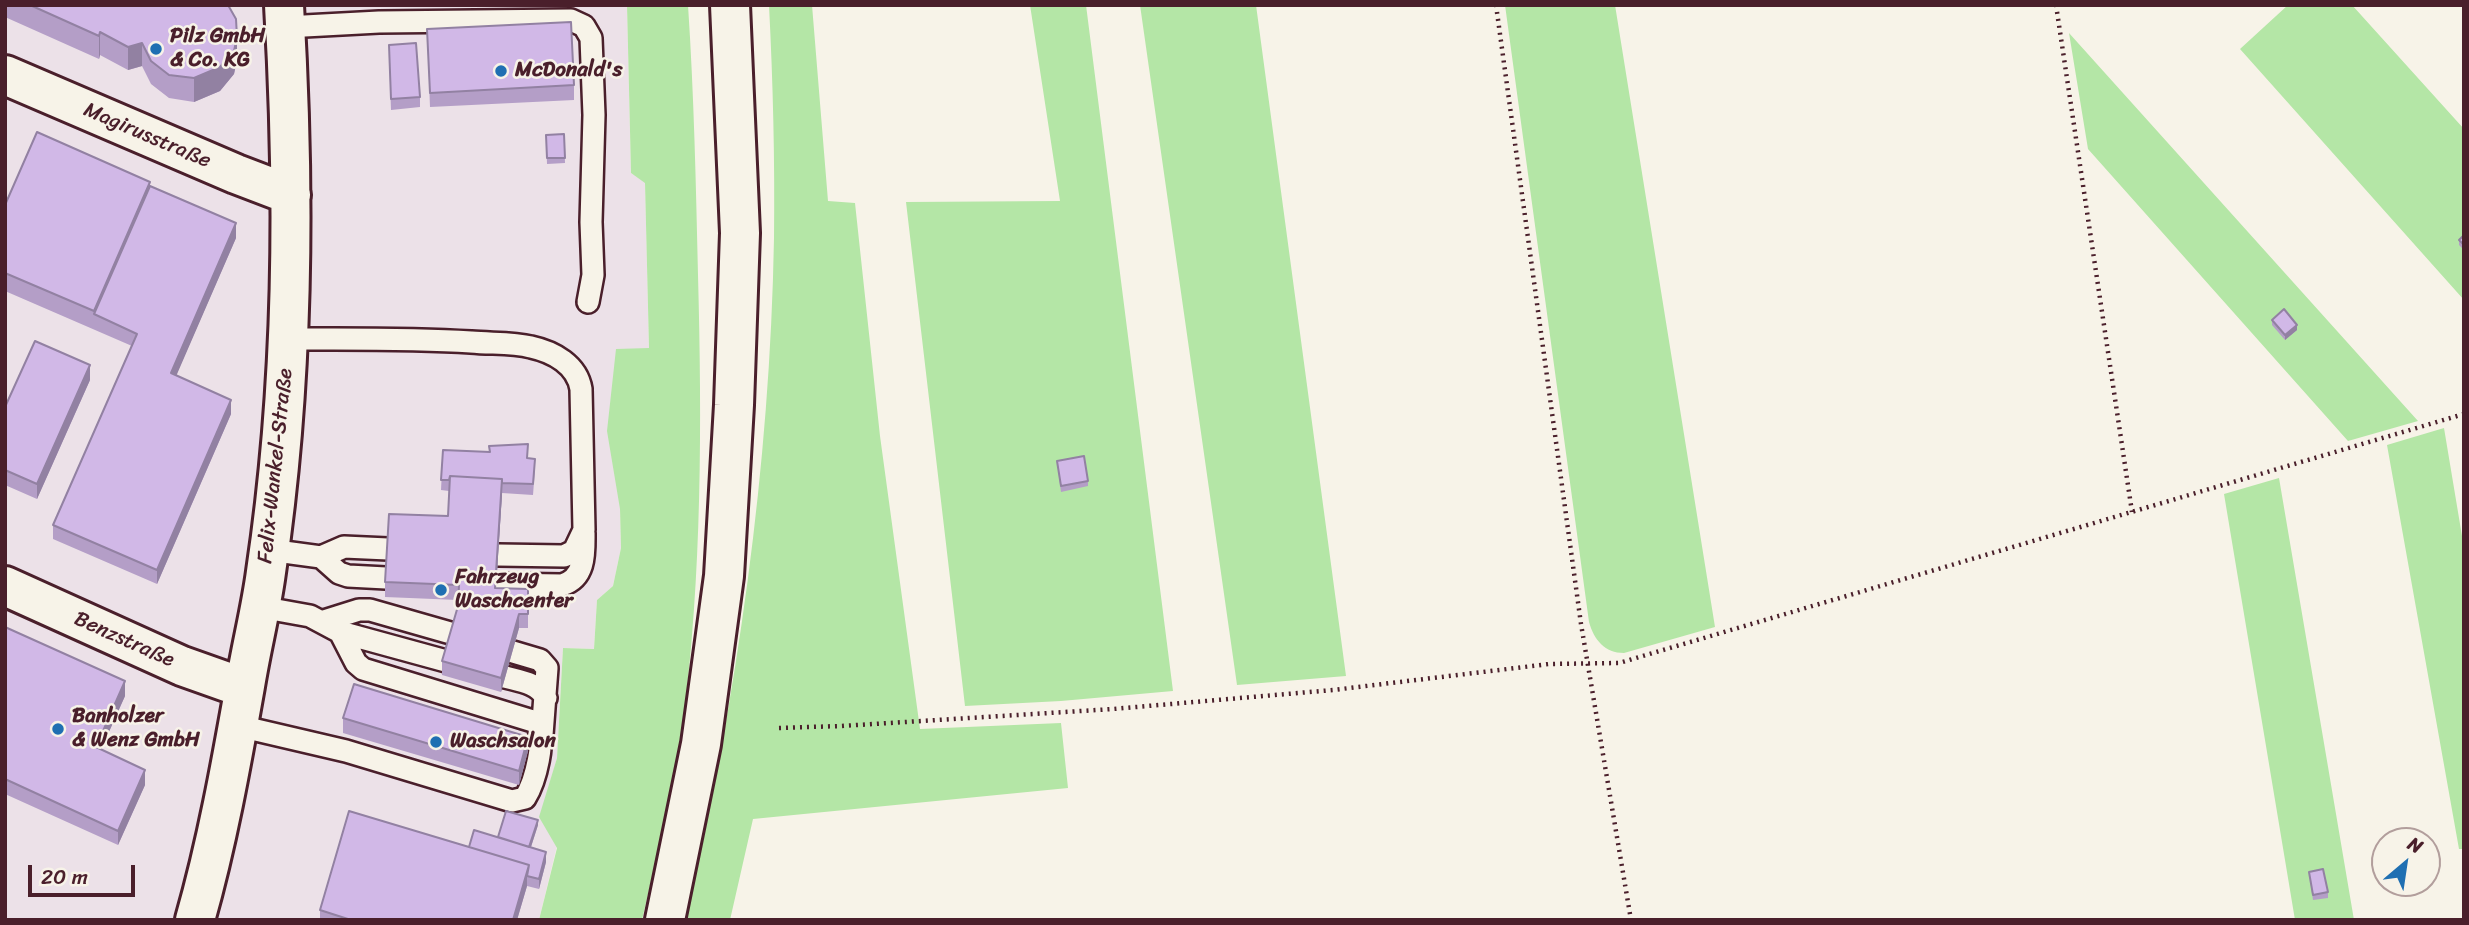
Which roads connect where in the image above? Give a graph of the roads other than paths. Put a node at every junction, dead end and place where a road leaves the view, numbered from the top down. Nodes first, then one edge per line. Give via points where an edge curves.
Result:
1 (730, 5) edge
2 (285, 16) edge
3 (5, 75) edge
4 (291, 195) junction
5 (588, 302) dead end
6 (288, 339) junction
7 (584, 530) junction
8 (269, 550) junction
9 (388, 550) edge
10 (498, 555) edge
11 (321, 557) junction
12 (386, 578) edge
13 (497, 584) edge
14 (5, 586) edge
15 (260, 607) junction
16 (332, 627) junction
17 (454, 634) edge
18 (513, 652) edge
19 (446, 660) edge
20 (505, 677) edge
21 (244, 688) junction
22 (546, 698) junction
23 (239, 726) junction
24 (542, 735) junction
25 (195, 920) edge
26 (665, 920) edge

1 - 26 street via 740,233 724,576 701,744
2 - 4 street, Felix-Wankel-Straße
2 - 5 lane via 379,22 571,20 584,26 591,38 594,115 593,275
3 - 4 street, Magirusstraße
4 - 6 street, Felix-Wankel-Straße
6 - 7 lane via 522,346 563,361 576,373 581,389
6 - 8 street, Felix-Wankel-Straße
7 - 10 lane via 573,551 564,555
7 - 13 lane via 583,563 569,583
8 - 11 lane
8 - 15 street, Felix-Wankel-Straße
9 - 11 lane via 344,547
11 - 12 lane via 343,575
14 - 21 street, Benzstraße via 183,666
15 - 16 lane via 310,616
15 - 21 street, Felix-Wankel-Straße
16 - 17 lane via 359,610 370,610
16 - 19 lane
16 - 24 lane via 363,669 530,719
18 - 22 lane via 545,664
20 - 22 lane via 535,686
21 - 23 street, Felix-Wankel-Straße
22 - 24 lane
23 - 24 lane via 357,754 512,801 522,800 531,787
23 - 25 street, Felix-Wankel-Straße via 225,804

